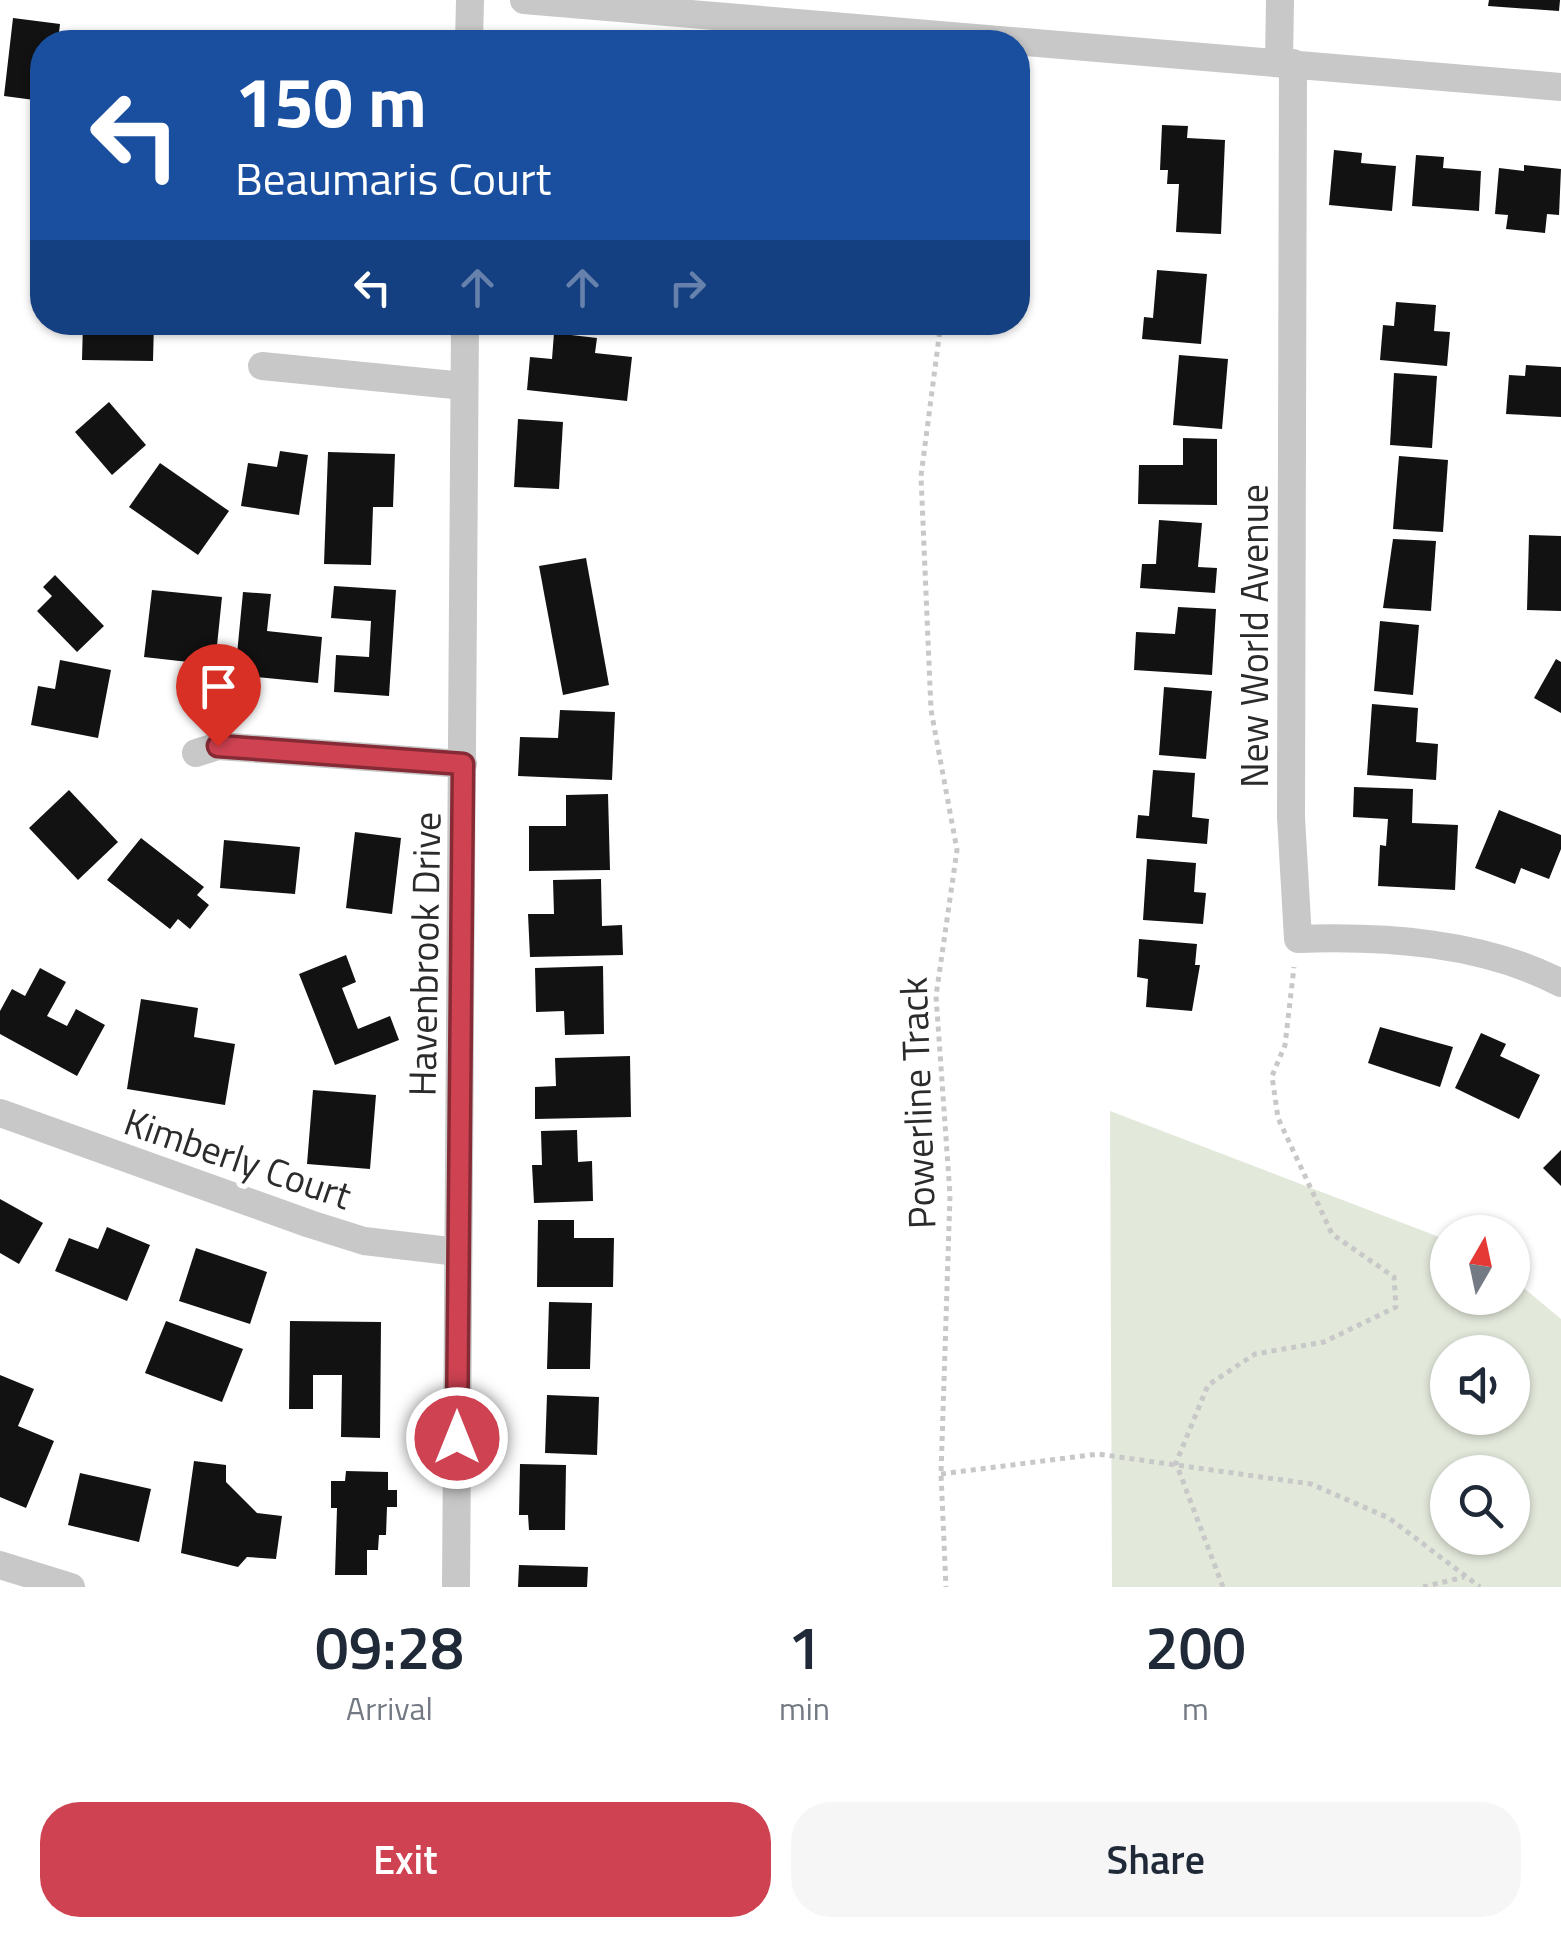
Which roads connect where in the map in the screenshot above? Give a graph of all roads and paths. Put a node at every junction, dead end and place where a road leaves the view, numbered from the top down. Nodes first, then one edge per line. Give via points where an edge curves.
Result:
1 (470, 0) edge
2 (524, 0) edge
3 (1280, 0) edge
4 (469, 30) edge
5 (887, 30) edge
6 (1030, 42) edge
7 (1286, 63) junction
8 (1561, 87) edge
9 (465, 335) edge
10 (939, 335) edge
11 (262, 366) dead end
12 (464, 386) junction
13 (196, 752) dead end
14 (463, 764) junction
15 (1298, 940) junction
16 (1561, 983) edge
17 (0, 1112) edge
18 (458, 1252) junction
19 (1176, 1462) junction
20 (941, 1474) junction
21 (0, 1565) edge
22 (1466, 1577) junction
23 (71, 1587) edge
24 (456, 1587) edge
25 (946, 1587) edge
26 (1223, 1587) edge
27 (1423, 1587) edge
28 (1480, 1587) edge

1 - 4 street
2 - 5 street
3 - 7 street, New World Avenue
6 - 7 street
7 - 8 street
7 - 15 street, New World Avenue via 1291,817
9 - 12 street, Havenbrook Drive
10 - 20 path, Powerline Track via 921,476 931,710 957,850 936,996 950,1195
11 - 12 street
12 - 14 street, Havenbrook Drive
13 - 14 street via 218,746
14 - 18 street, Havenbrook Drive
15 - 16 street via 1370,937 1437,946 1536,970
15 - 19 path via 1284,1044 1272,1076 1278,1118 1332,1234 1394,1278 1396,1308 1324,1342 1255,1354 1208,1385
17 - 18 street, Kimberly Court via 310,1224 364,1240
18 - 24 street, Havenbrook Drive
19 - 20 path via 1098,1454
19 - 22 path via 1311,1484 1389,1518
19 - 26 path
20 - 25 path, Powerline Track
21 - 23 street
22 - 27 path
22 - 28 path

